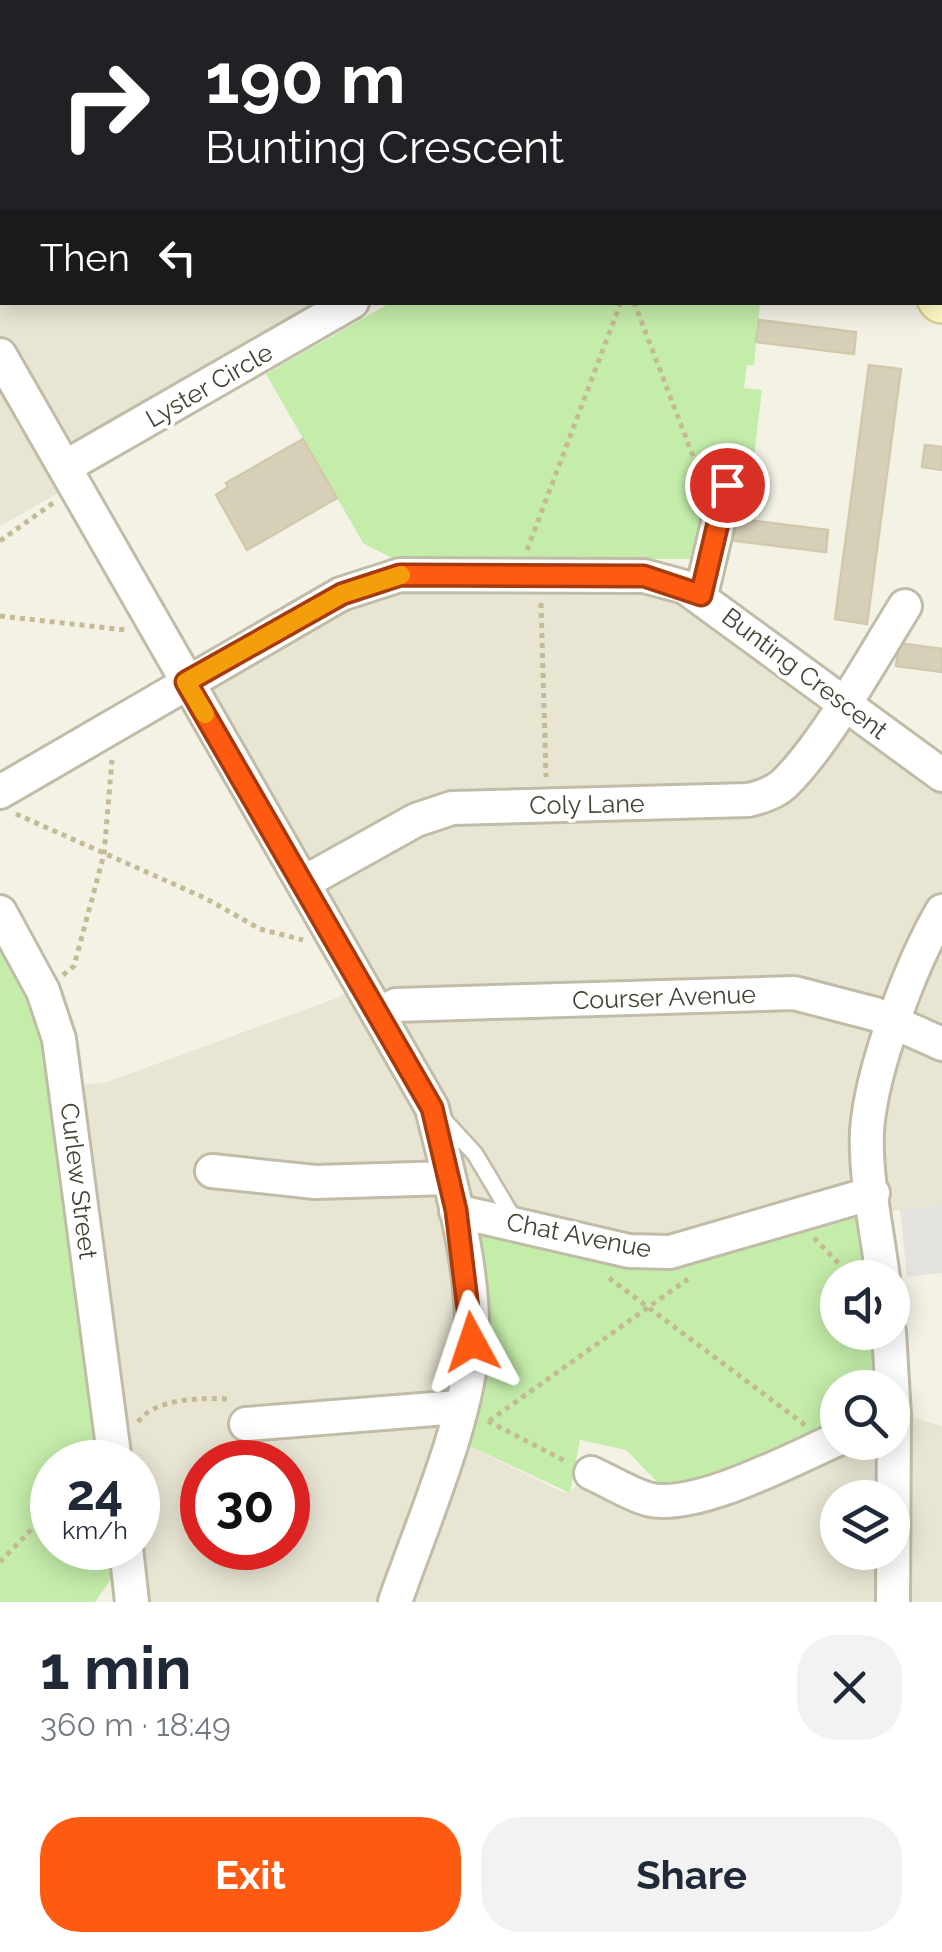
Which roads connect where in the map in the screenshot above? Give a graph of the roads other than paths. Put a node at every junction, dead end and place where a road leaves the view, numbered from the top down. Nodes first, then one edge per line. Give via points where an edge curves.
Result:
1 (347, 305) edge
2 (0, 355) edge
3 (70, 477) junction
4 (727, 485) dead end
5 (701, 595) junction
6 (905, 606) dead end
7 (186, 682) junction
8 (844, 702) junction
9 (942, 774) edge
10 (5, 801) edge
11 (302, 883) junction
12 (942, 911) edge
13 (0, 912) edge
14 (378, 1013) junction
15 (895, 1024) junction
16 (942, 1044) edge
17 (432, 1108) junction
18 (212, 1172) dead end
19 (449, 1178) junction
20 (873, 1193) junction
21 (456, 1210) junction
22 (516, 1222) junction
23 (881, 1260) edge
24 (473, 1414) junction
25 (246, 1424) road end
26 (112, 1440) edge
27 (820, 1447) edge
28 (893, 1460) edge
29 (591, 1473) road end
30 (128, 1570) edge
31 (132, 1602) edge
32 (395, 1602) edge
33 (893, 1602) edge

1 - 3 street, Lyster Circle
2 - 3 street
3 - 7 street
4 - 5 street
5 - 7 street, Bunting Crescent via 644,576 400,575 371,582
5 - 8 street, Bunting Crescent
6 - 8 street, Coly Lane
7 - 10 street, Bunting Crescent
7 - 11 street
8 - 9 street, Bunting Crescent
8 - 11 street, Coly Lane via 791,775 761,798 439,810
11 - 14 street
12 - 15 street
13 - 26 street, Curlew Street via 43,991 60,1039
14 - 15 street, Courser Avenue via 396,1005 794,993
14 - 17 street
15 - 16 street, Courser Avenue
15 - 20 street via 870,1109
17 - 19 street
17 - 22 lane via 476,1154
18 - 19 street via 315,1182
19 - 21 street
20 - 22 street, Chat Avenue via 697,1247 660,1252
20 - 23 street
21 - 22 street, Chat Avenue
21 - 24 street
24 - 25 street
24 - 32 street
27 - 29 street via 677,1500 647,1499
28 - 33 street
30 - 31 street

